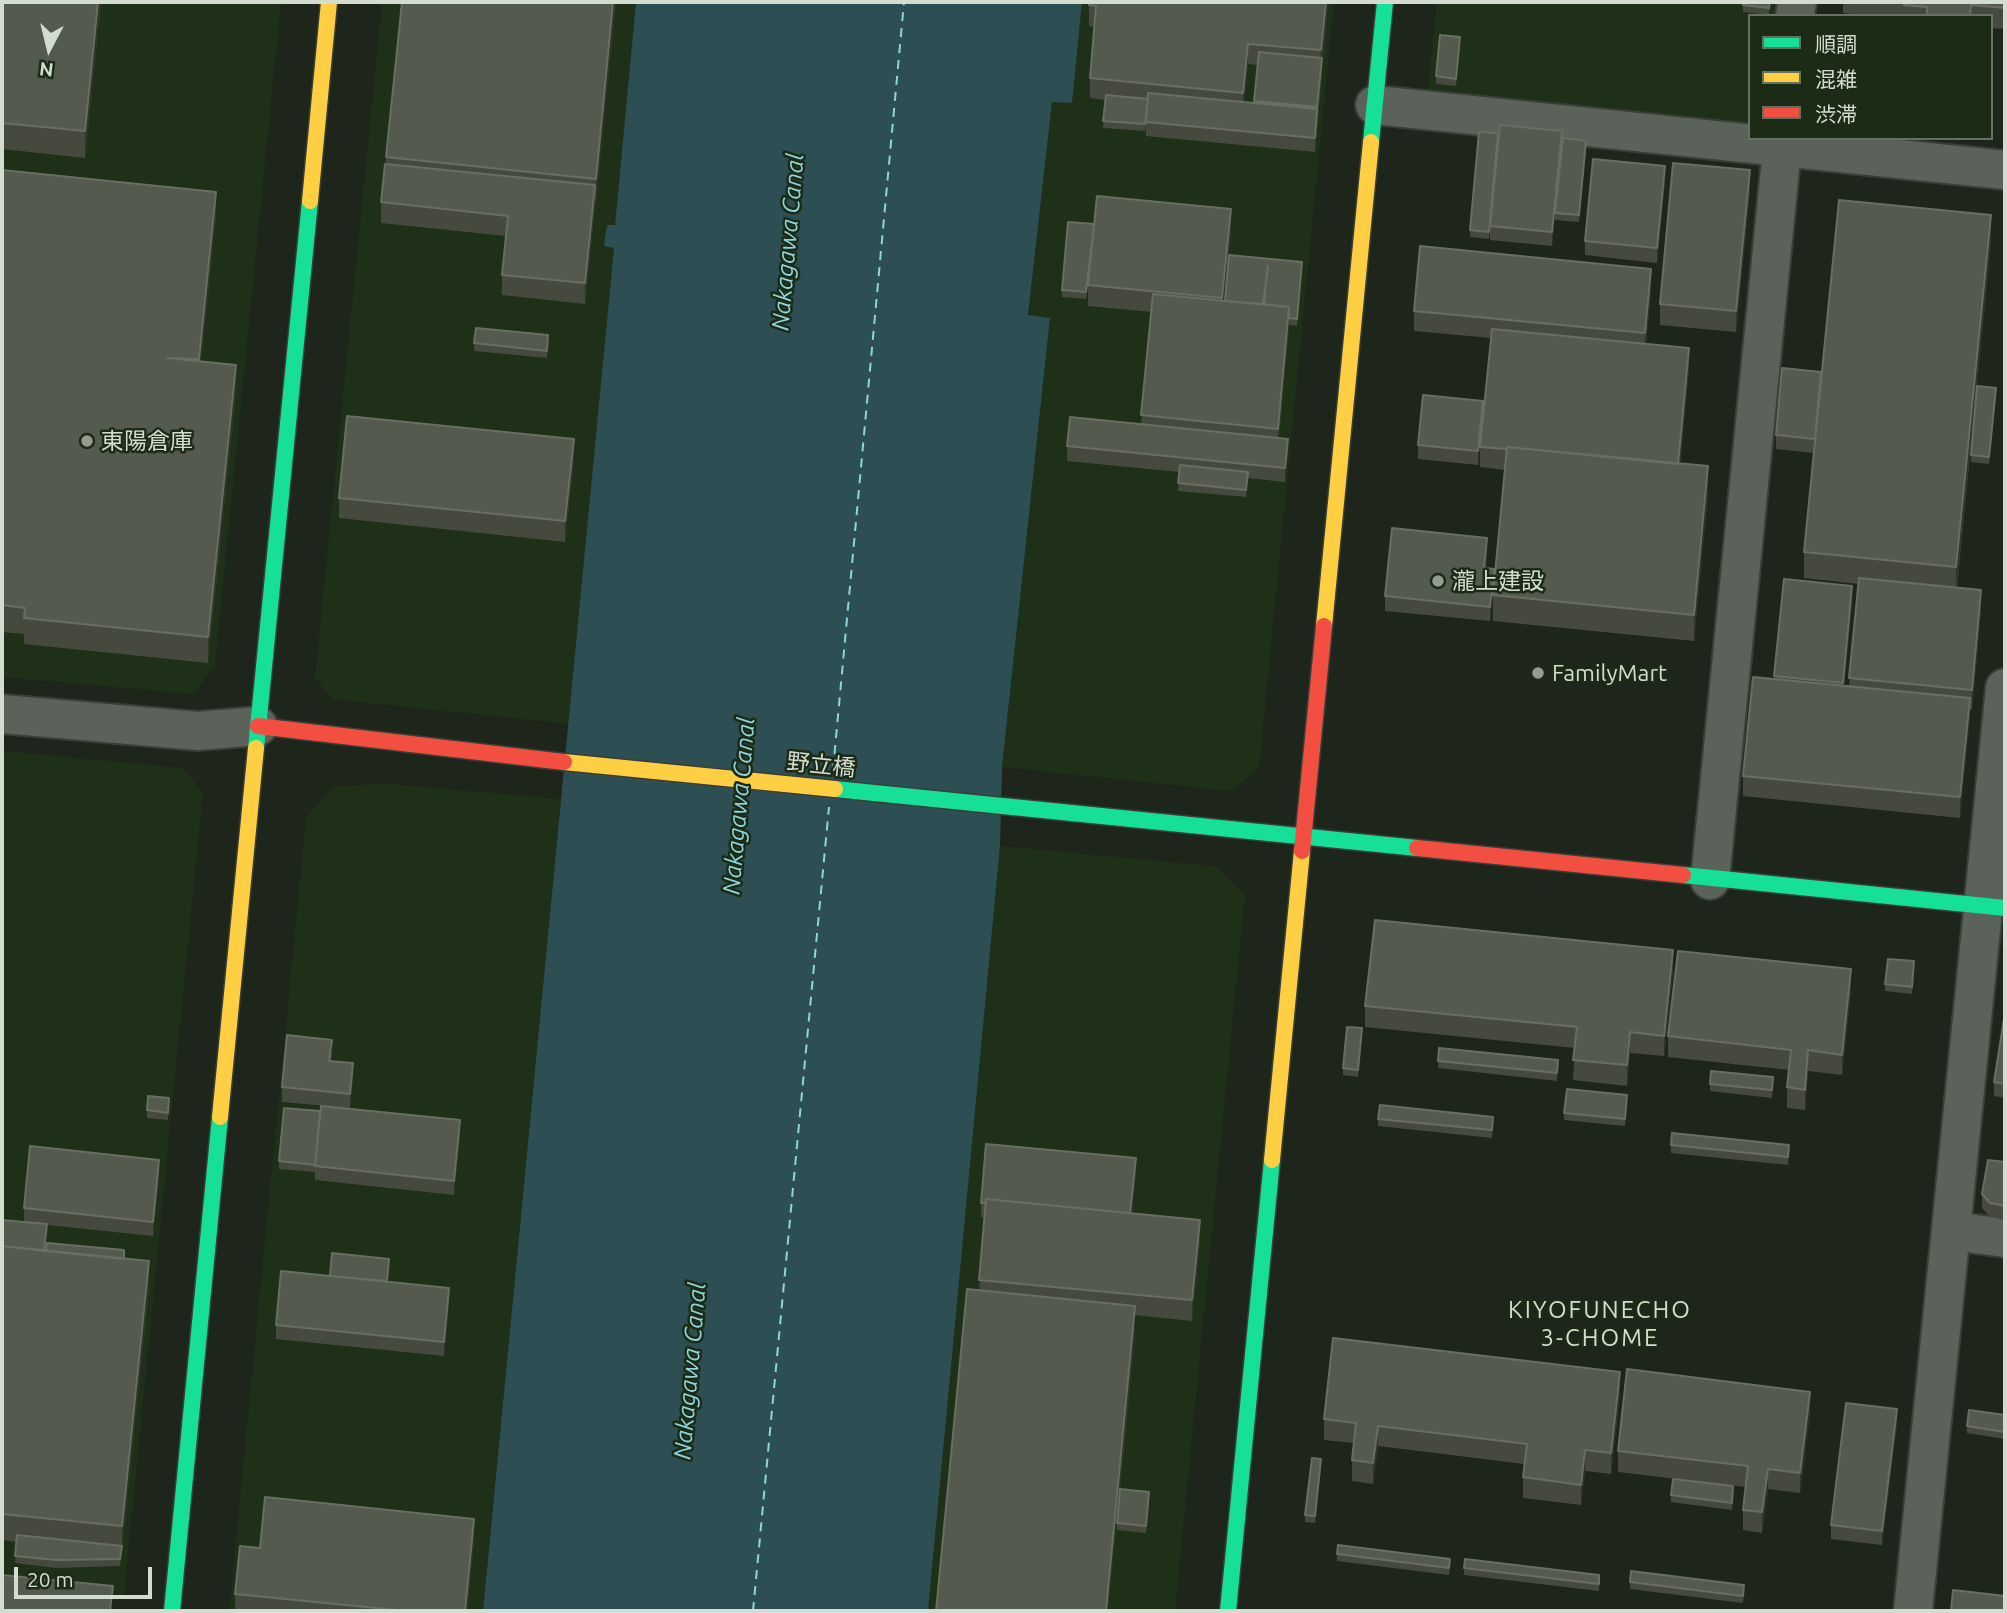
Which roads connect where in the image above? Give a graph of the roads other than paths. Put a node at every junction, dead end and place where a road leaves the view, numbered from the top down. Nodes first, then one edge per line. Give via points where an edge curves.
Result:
1 (329, 2) edge
2 (1385, 2) edge
3 (1375, 105) junction
4 (1748, 140) edge
5 (1751, 140) edge
6 (1783, 143) edge
7 (2005, 170) edge
8 (2005, 688) edge
9 (2, 714) edge
10 (258, 726) junction
11 (1304, 839) junction
12 (1710, 880) junction
13 (1995, 907) edge
14 (1951, 1231) junction
15 (2005, 1238) edge
16 (172, 1611) edge
17 (1228, 1611) edge
18 (1913, 1611) edge

1 - 10 street
2 - 3 street
3 - 4 street
3 - 11 street
5 - 6 street
6 - 7 street
6 - 12 street
8 - 13 street
9 - 10 street via 198,732
10 - 11 street, 野立橋
10 - 16 street
11 - 12 street, 野立橋
11 - 17 street
12 - 13 street, 野立橋
13 - 14 street
14 - 15 street
14 - 18 street

